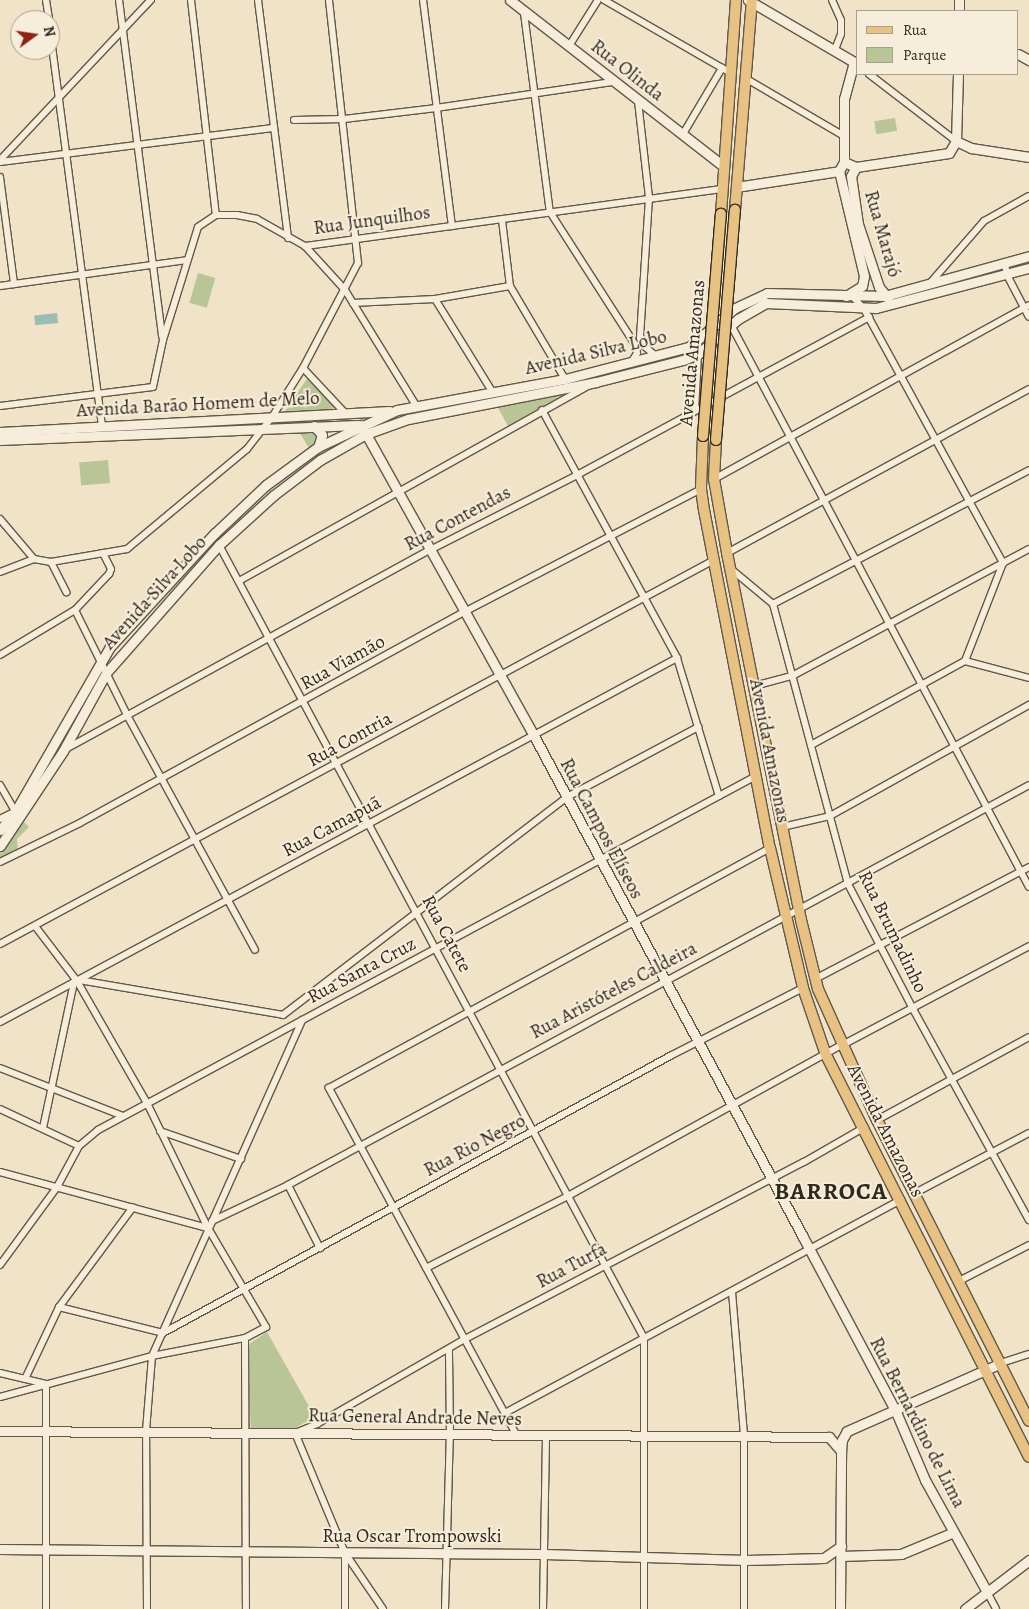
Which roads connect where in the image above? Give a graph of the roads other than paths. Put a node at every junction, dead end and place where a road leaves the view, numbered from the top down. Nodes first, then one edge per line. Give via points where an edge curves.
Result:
1 (119, 0) edge
2 (150, 0) edge
3 (191, 0) edge
4 (258, 0) edge
5 (329, 0) edge
6 (422, 0) edge
7 (510, 0) edge
8 (598, 0) edge
9 (604, 0) edge
10 (736, 0) edge
11 (832, 0) edge
12 (750, 1) edge
13 (524, 13) junction
14 (122, 28) junction
15 (569, 46) junction
16 (835, 50) junction
17 (54, 60) edge
18 (856, 63) edge
19 (726, 70) junction
20 (870, 75) edge
21 (958, 75) edge
22 (745, 78) junction
23 (612, 82) junction
24 (533, 94) junction
25 (59, 95) junction
26 (638, 101) junction
27 (436, 108) junction
28 (344, 119) junction
29 (294, 120) dead end
30 (273, 128) junction
31 (683, 134) junction
32 (207, 135) junction
33 (844, 136) junction
34 (956, 141) junction
35 (138, 144) junction
36 (67, 155) junction
37 (1029, 157) edge
38 (0, 161) edge
39 (844, 162) junction
40 (723, 166) junction
41 (856, 167) junction
42 (838, 172) junction
43 (0, 177) edge
44 (736, 187) junction
45 (722, 189) junction
46 (1029, 196) edge
47 (649, 198) junction
48 (550, 212) junction
49 (216, 215) junction
50 (502, 220) junction
51 (858, 224) junction
52 (452, 226) junction
53 (288, 238) junction
54 (358, 238) junction
55 (306, 246) junction
56 (1029, 256) edge
57 (858, 259) junction
58 (187, 260) junction
59 (1005, 262) junction
60 (153, 265) junction
61 (1029, 268) edge
62 (84, 274) junction
63 (941, 274) junction
64 (1007, 275) junction
65 (14, 284) junction
66 (0, 286) edge
67 (510, 286) junction
68 (345, 290) junction
69 (885, 296) junction
70 (849, 297) junction
71 (435, 299) junction
72 (353, 303) junction
73 (895, 305) junction
74 (1026, 306) edge
75 (867, 313) junction
76 (1029, 317) edge
77 (731, 325) junction
78 (641, 326) junction
79 (625, 328) junction
80 (163, 340) junction
81 (698, 354) junction
82 (656, 356) junction
83 (631, 363) junction
84 (303, 368) junction
85 (900, 376) junction
86 (757, 377) junction
87 (565, 379) junction
88 (596, 382) junction
89 (564, 389) junction
90 (1029, 389) edge
91 (99, 393) junction
92 (494, 393) junction
93 (0, 406) edge
94 (417, 407) junction
95 (397, 410) junction
96 (542, 410) junction
97 (696, 410) junction
98 (345, 413) junction
99 (272, 417) junction
100 (395, 422) junction
101 (330, 425) junction
102 (361, 425) junction
103 (102, 426) junction
104 (314, 426) junction
105 (264, 429) junction
106 (0, 432) edge
107 (366, 434) junction
108 (791, 438) junction
109 (935, 438) junction
110 (0, 440) edge
111 (318, 447) junction
112 (1029, 470) edge
113 (578, 474) junction
114 (714, 479) junction
115 (701, 489) junction
116 (398, 492) junction
117 (824, 500) junction
118 (968, 503) junction
119 (0, 519) edge
120 (612, 534) junction
121 (219, 545) junction
122 (1029, 548) edge
123 (430, 550) junction
124 (727, 552) junction
125 (103, 553) junction
126 (34, 559) junction
127 (714, 560) junction
128 (856, 561) junction
129 (51, 562) junction
130 (1002, 563) junction
131 (730, 568) junction
132 (0, 572) edge
133 (239, 581) junction
134 (66, 592) dead end
135 (646, 597) junction
136 (773, 604) junction
137 (75, 610) junction
138 (466, 611) junction
139 (890, 623) junction
140 (271, 639) junction
141 (0, 655) edge
142 (677, 658) junction
143 (965, 661) junction
144 (99, 662) junction
145 (106, 673) junction
146 (500, 675) junction
147 (792, 676) junction
148 (1029, 678) edge
149 (754, 686) junction
150 (921, 686) junction
151 (304, 702) junction
152 (1029, 705) edge
153 (128, 717) junction
154 (698, 727) junction
155 (533, 734) junction
156 (812, 745) junction
157 (952, 746) junction
158 (63, 751) junction
159 (337, 764) junction
160 (756, 776) junction
161 (162, 779) junction
162 (0, 785) edge
163 (1029, 785) edge
164 (719, 796) junction
165 (567, 797) junction
166 (985, 808) junction
167 (18, 815) junction
168 (830, 816) junction
169 (0, 819) edge
170 (370, 824) junction
171 (782, 827) junction
172 (0, 830) edge
173 (196, 842) junction
174 (0, 846) edge
175 (770, 848) junction
176 (600, 860) junction
177 (0, 862) edge
178 (1029, 866) edge
179 (1021, 871) junction
180 (848, 884) junction
181 (1029, 887) edge
182 (228, 900) junction
183 (799, 909) junction
184 (417, 910) junction
185 (784, 916) junction
186 (631, 921) junction
187 (35, 926) junction
188 (0, 944) edge
189 (882, 946) junction
190 (1029, 946) edge
191 (437, 948) junction
192 (254, 950) dead end
193 (815, 979) junction
194 (76, 981) junction
195 (665, 982) junction
196 (803, 988) junction
197 (913, 1009) junction
198 (469, 1010) junction
199 (302, 1020) junction
200 (0, 1022) edge
201 (1029, 1037) edge
202 (697, 1043) junction
203 (844, 1044) junction
204 (826, 1055) junction
205 (0, 1068) edge
206 (500, 1068) junction
207 (951, 1077) junction
208 (50, 1087) junction
209 (147, 1104) junction
210 (731, 1104) junction
211 (0, 1109) edge
212 (123, 1116) junction
213 (877, 1120) junction
214 (864, 1127) junction
215 (43, 1128) junction
216 (160, 1131) junction
217 (534, 1132) junction
218 (1029, 1133) edge
219 (79, 1146) junction
220 (361, 1146) junction
221 (992, 1152) junction
222 (240, 1159) junction
223 (0, 1172) edge
224 (771, 1178) junction
225 (288, 1185) junction
226 (57, 1187) junction
227 (915, 1193) junction
228 (568, 1196) junction
229 (901, 1200) junction
230 (133, 1207) junction
231 (394, 1207) junction
232 (1029, 1220) edge
233 (212, 1221) junction
234 (208, 1228) junction
235 (1029, 1245) edge
236 (320, 1248) junction
237 (810, 1250) junction
238 (0, 1265) edge
239 (607, 1265) junction
240 (426, 1268) junction
241 (959, 1281) junction
242 (243, 1287) junction
243 (732, 1292) junction
244 (58, 1307) junction
245 (163, 1333) junction
246 (245, 1338) junction
247 (644, 1338) junction
248 (465, 1339) junction
249 (449, 1350) junction
250 (1029, 1354) edge
251 (152, 1356) junction
252 (1001, 1363) junction
253 (985, 1370) junction
254 (0, 1373) edge
255 (26, 1379) junction
256 (46, 1384) junction
257 (0, 1397) edge
258 (896, 1412) junction
259 (505, 1413) junction
260 (1029, 1421) edge
261 (48, 1429) junction
262 (0, 1431) edge
263 (146, 1431) junction
264 (248, 1432) junction
265 (295, 1433) junction
266 (450, 1435) junction
267 (516, 1436) junction
268 (546, 1436) junction
269 (645, 1436) junction
270 (744, 1436) junction
271 (841, 1450) junction
272 (1029, 1457) edge
273 (954, 1532) junction
274 (840, 1546) junction
275 (0, 1549) edge
276 (47, 1549) junction
277 (146, 1551) junction
278 (247, 1551) junction
279 (345, 1553) junction
280 (445, 1553) junction
281 (544, 1554) junction
282 (644, 1556) junction
283 (841, 1556) junction
284 (824, 1558) junction
285 (746, 1560) junction
286 (1029, 1560) edge
287 (840, 1568) junction
288 (986, 1590) junction
289 (46, 1609) edge
290 (146, 1609) edge
291 (246, 1609) edge
292 (345, 1609) edge
293 (383, 1609) edge
294 (445, 1609) edge
295 (544, 1609) edge
296 (644, 1609) edge
297 (744, 1609) edge
298 (840, 1609) edge
299 (965, 1609) edge
300 (996, 1609) edge

1 - 14 street
2 - 14 street
3 - 32 street
4 - 30 street
5 - 28 street
6 - 27 street
7 - 13 street, Rua Olinda
8 - 15 street
9 - 19 street
10 - 19 main road, Avenida Amazonas
11 - 16 street via 841,20 841,34
12 - 16 street
12 - 22 main road, Avenida Amazonas
13 - 15 street, Rua Olinda
13 - 24 street
14 - 25 street
14 - 35 street
15 - 23 street, Rua Olinda
16 - 18 street
17 - 25 street
18 - 33 street via 844,99
19 - 31 street
19 - 40 main road, Avenida Amazonas
20 - 34 street
21 - 34 street
22 - 33 street
22 - 44 main road, Avenida Amazonas
23 - 24 street
23 - 26 street, Rua Olinda
24 - 27 street
24 - 48 street
25 - 36 street
25 - 38 street
26 - 31 street, Rua Olinda
26 - 47 street
27 - 28 street
27 - 52 street
28 - 29 street
28 - 54 street
30 - 32 street
30 - 53 street
31 - 40 street, Rua Olinda
32 - 35 street
32 - 49 street
33 - 39 street
34 - 37 street via 980,150
34 - 41 street via 954,148 941,155
35 - 36 street
35 - 60 street
36 - 38 street
36 - 62 street
39 - 41 street
39 - 42 street
40 - 45 main road, Avenida Amazonas
41 - 51 street, Rua Marajó via 851,176
42 - 44 street
42 - 57 street, Rua Marajó
43 - 65 street
44 - 114 main road, Avenida Amazonas, bridge
45 - 47 street, Rua Junquilhos
45 - 115 main road, Avenida Amazonas, bridge
46 - 63 street via 984,221
47 - 48 street, Rua Junquilhos
47 - 78 street
48 - 50 street, Rua Junquilhos
48 - 79 street
49 - 53 street, Rua Junquilhos via 237,214 257,220
49 - 58 street via 198,227
50 - 52 street, Rua Junquilhos
50 - 67 street
51 - 57 street
51 - 69 street, Rua Marajó
52 - 54 street, Rua Junquilhos
53 - 55 street, Rua Junquilhos
54 - 55 street, Rua Junquilhos
54 - 68 street via 358,263
55 - 68 street
56 - 59 street, Avenida Silva Lobo
57 - 70 street, Rua Marajó via 864,281
58 - 60 street
58 - 80 street
59 - 63 street, Avenida Silva Lobo
59 - 64 street
60 - 62 street
60 - 80 street
61 - 64 street, Avenida Silva Lobo
62 - 65 street
62 - 91 street
63 - 69 street, Avenida Silva Lobo via 931,282
64 - 73 street, Avenida Silva Lobo
64 - 74 street
65 - 66 street
67 - 71 street
67 - 87 street
68 - 72 street
68 - 84 street
69 - 70 street, Avenida Silva Lobo
69 - 73 street, Rua Marajó
70 - 75 street
70 - 82 street, Avenida Silva Lobo via 778,293 755,297 735,308 689,347
71 - 72 street
71 - 92 street
72 - 94 street
73 - 75 street, Avenida Silva Lobo
74 - 76 street
74 - 85 street
75 - 77 street, Avenida Silva Lobo via 766,303
75 - 85 street
75 - 86 street, Rua Contendas
77 - 81 street, Avenida Silva Lobo
77 - 86 street
78 - 79 street
78 - 82 street via 640,338 644,346
79 - 83 street via 636,346
80 - 91 street via 153,387
81 - 88 street, Avenida Silva Lobo
81 - 97 street, Avenida Amazonas
82 - 83 street, Avenida Silva Lobo
83 - 87 street, Avenida Silva Lobo
84 - 98 street
84 - 99 street
85 - 108 street
85 - 109 street
86 - 97 street, Rua Contendas
86 - 108 street
87 - 89 street
87 - 92 street, Avenida Silva Lobo
88 - 89 street, Avenida Silva Lobo
88 - 96 street
89 - 100 street, Avenida Silva Lobo
90 - 109 street
91 - 93 street
91 - 103 street
92 - 94 street, Avenida Silva Lobo
94 - 95 street, Avenida Silva Lobo
95 - 98 street, Avenida Barão Homem de Melo
95 - 102 street, Avenida Silva Lobo
96 - 113 street
96 - 116 street
97 - 113 street, Rua Contendas
98 - 99 street, Avenida Barão Homem de Melo
98 - 101 street
99 - 103 street, Avenida Barão Homem de Melo
99 - 105 street
100 - 102 street, Avenida Silva Lobo
100 - 107 street, Avenida Silva Lobo
101 - 102 street, Avenida Barão Homem de Melo
101 - 104 street, Avenida Barão Homem de Melo
102 - 107 street, Rua Campos Elíseos
102 - 111 street, Avenida Silva Lobo
103 - 106 street, Avenida Barão Homem de Melo
104 - 105 street, Avenida Barão Homem de Melo
104 - 111 street via 322,436
105 - 110 street, Avenida Barão Homem de Melo
105 - 125 street via 247,449 149,533 127,549
107 - 116 street, Rua Campos Elíseos
107 - 121 street, Avenida Silva Lobo via 320,460 274,495
108 - 114 street
108 - 117 street
109 - 117 street
109 - 118 street
111 - 144 street, Avenida Silva Lobo via 266,485 214,534
112 - 118 street
113 - 120 street
113 - 123 street, Rua Contendas
114 - 124 main road, Avenida Amazonas
115 - 120 street, Rua Viamão
115 - 127 main road, Avenida Amazonas
116 - 123 street, Rua Campos Elíseos
116 - 133 street
117 - 124 street
117 - 128 street
118 - 128 street
118 - 130 street
119 - 126 street
120 - 135 street
120 - 138 street, Rua Viamão
121 - 133 street, Rua Catete
121 - 145 street, Avenida Silva Lobo
122 - 130 street
123 - 138 street, Rua Campos Elíseos
123 - 140 street, Rua Contendas
124 - 131 main road, Avenida Amazonas
125 - 129 street
125 - 137 street via 111,569 109,574
126 - 129 street
126 - 132 street
127 - 135 street, Rua Contria
127 - 160 main road, Avenida Amazonas
128 - 136 street
128 - 139 street
129 - 134 street
130 - 139 street
130 - 143 street
131 - 136 street
131 - 149 main road, Avenida Amazonas
133 - 140 street, Rua Catete
135 - 142 street
135 - 146 street, Rua Contria
136 - 147 street, Rua Brumadinho
137 - 141 street
137 - 144 street
138 - 146 street, Rua Campos Elíseos
138 - 151 street, Rua Viamão
139 - 147 street
139 - 150 street
140 - 151 street, Rua Catete
140 - 153 street, Rua Contendas
142 - 154 street
142 - 155 street, Rua Camapuã
143 - 148 street
143 - 150 street
144 - 145 street
144 - 167 street, Avenida Silva Lobo
145 - 153 street
145 - 158 street, Avenida Silva Lobo
146 - 155 street, Rua Campos Elíseos
146 - 159 street, Rua Contria
147 - 149 street
147 - 156 street, Rua Brumadinho
149 - 171 main road, Avenida Amazonas
150 - 156 street
150 - 157 street
151 - 159 street, Rua Catete
151 - 161 street, Rua Viamão
152 - 157 street
153 - 158 street, Rua Contendas
153 - 161 street
154 - 164 street
154 - 165 street
155 - 165 street, Rua Campos Elíseos
155 - 170 street, Rua Camapuã
156 - 168 street, Rua Brumadinho
157 - 166 street
157 - 168 street
158 - 167 street, Avenida Silva Lobo
159 - 170 street, Rua Catete
159 - 173 street, Rua Contria
160 - 164 street, Rua Santa Cruz
160 - 175 main road, Avenida Amazonas
161 - 173 street
161 - 177 street, Rua Viamão
162 - 167 street
163 - 166 street, Rua Aristóteles Caldeira
164 - 176 street, Rua Santa Cruz
165 - 176 street, Rua Campos Elíseos
165 - 184 street
166 - 179 street
166 - 180 street, Rua Aristóteles Caldeira
167 - 169 street
167 - 172 street, Avenida Silva Lobo
167 - 174 street, Avenida Silva Lobo
168 - 171 street
168 - 180 street, Rua Brumadinho
170 - 182 street, Rua Camapuã
170 - 184 street, Rua Catete
171 - 183 main road, Avenida Amazonas
173 - 182 street
173 - 187 street, Rua Contria
175 - 185 main road, Avenida Amazonas
175 - 186 street
176 - 186 street, Rua Campos Elíseos
176 - 191 street, Rua Santa Cruz
178 - 179 street
179 - 181 street
179 - 189 street
180 - 183 street, Rua Aristóteles Caldeira
180 - 189 street, Rua Brumadinho
182 - 192 street
182 - 194 street, Rua Camapuã
183 - 185 street, Rua Aristóteles Caldeira
183 - 193 main road, Avenida Amazonas
184 - 191 street, Rua Catete
184 - 194 street via 283,1015
185 - 195 street, Rua Aristóteles Caldeira
185 - 196 main road, Avenida Amazonas
186 - 195 street, Rua Campos Elíseos
186 - 198 street
187 - 188 street, Rua Contria
187 - 194 street
189 - 193 street
189 - 197 street, Rua Brumadinho
190 - 197 street
191 - 198 street, Rua Catete
191 - 199 street, Rua Santa Cruz
193 - 203 main road, Avenida Amazonas
194 - 200 street, Rua Camapuã
194 - 208 street
194 - 209 street
195 - 202 street, Rua Campos Elíseos
195 - 206 street, Rua Aristóteles Caldeira
196 - 202 street, Rua Rio Negro
196 - 204 main road, Avenida Amazonas
197 - 203 street
197 - 207 street, Rua Brumadinho
198 - 206 street, Rua Catete
198 - 220 street via 329,1088
199 - 209 street, Rua Santa Cruz
199 - 222 street
201 - 207 street
202 - 210 street, Rua Campos Elíseos
202 - 217 street, Rua Rio Negro
203 - 204 street
203 - 213 main road, Avenida Amazonas
204 - 210 street
204 - 214 main road, Avenida Amazonas
205 - 208 street
206 - 217 street, Rua Catete
206 - 220 street, Rua Aristóteles Caldeira
207 - 213 street
207 - 221 street, Rua Brumadinho
208 - 212 street
208 - 215 street
209 - 212 street, Rua Santa Cruz
209 - 216 street
210 - 224 street, Rua Campos Elíseos
210 - 228 street
211 - 215 street
212 - 219 street, Rua Santa Cruz
213 - 227 main road, Avenida Amazonas
214 - 224 street, Rua Turfa
214 - 229 main road, Avenida Amazonas
215 - 219 street
216 - 222 street
216 - 234 street
217 - 228 street, Rua Catete
217 - 231 street, Rua Rio Negro
218 - 221 street
219 - 226 street, Rua Santa Cruz
220 - 225 street, Rua Aristóteles Caldeira
220 - 231 street
221 - 227 street
221 - 232 street, Rua Brumadinho
222 - 233 street
223 - 226 street
224 - 237 street, Rua Campos Elíseos
224 - 239 street, Rua Turfa
225 - 233 street, Rua Aristóteles Caldeira
225 - 236 street
226 - 230 street
226 - 238 street, Rua Santa Cruz
227 - 241 main road, Avenida Amazonas
228 - 239 street, Rua Catete
228 - 240 street
229 - 237 street
229 - 253 main road, Avenida Amazonas
230 - 234 street
230 - 244 street
231 - 236 street, Rua Rio Negro
231 - 240 street
233 - 234 street
234 - 242 street
234 - 245 street
235 - 241 street
236 - 242 street, Rua Rio Negro
237 - 243 street
237 - 258 street, Rua Bernardino de Lima
239 - 247 street, Rua Catete
239 - 248 street, Rua Turfa
240 - 248 street
241 - 252 main road, Avenida Amazonas
242 - 245 street, Rua Rio Negro
242 - 246 street via 266,1327
243 - 247 street
243 - 270 street
244 - 245 street
244 - 255 street
245 - 251 street
246 - 251 street
246 - 264 street
247 - 259 street
247 - 269 street
248 - 249 street, Rua Turfa
248 - 259 street
249 - 265 street, Rua Turfa
249 - 266 street
250 - 252 street
251 - 256 street
251 - 263 street
252 - 253 street
252 - 260 main road, Avenida Amazonas
253 - 258 street
253 - 272 main road, Avenida Amazonas
254 - 255 street
255 - 256 street
256 - 257 street
256 - 261 street
258 - 271 street via 847,1431
258 - 273 street, Rua Bernardino de Lima via 925,1480
259 - 267 street
261 - 262 street, Rua General Andrade Neves
261 - 263 street, Rua General Andrade Neves
261 - 276 street
263 - 264 street, Rua General Andrade Neves
263 - 277 street
264 - 265 street, Rua General Andrade Neves
264 - 278 street
265 - 266 street, Rua General Andrade Neves
265 - 279 street
266 - 267 street, Rua General Andrade Neves
266 - 280 street
267 - 268 street, Rua General Andrade Neves
268 - 269 street, Rua General Andrade Neves
268 - 281 street
269 - 270 street, Rua General Andrade Neves
269 - 282 street
270 - 271 street, Rua General Andrade Neves via 829,1437
270 - 285 street
271 - 274 street
273 - 283 street via 901,1554
273 - 288 street, Rua Bernardino de Lima
274 - 283 street
274 - 284 street
275 - 276 street, Rua Oscar Trompowski
276 - 277 street, Rua Oscar Trompowski
276 - 289 street
277 - 278 street, Rua Oscar Trompowski
277 - 290 street
278 - 279 street, Rua Oscar Trompowski
278 - 291 street
279 - 280 street, Rua Oscar Trompowski
279 - 292 street
279 - 293 street
280 - 281 street, Rua Oscar Trompowski
280 - 294 street
281 - 282 street, Rua Oscar Trompowski
281 - 295 street
282 - 285 street, Rua Oscar Trompowski
282 - 296 street
283 - 287 street
284 - 285 street, Rua Oscar Trompowski
284 - 287 street
285 - 297 street
286 - 288 street
287 - 298 street
288 - 299 street
288 - 300 street, Rua Bernardino de Lima

